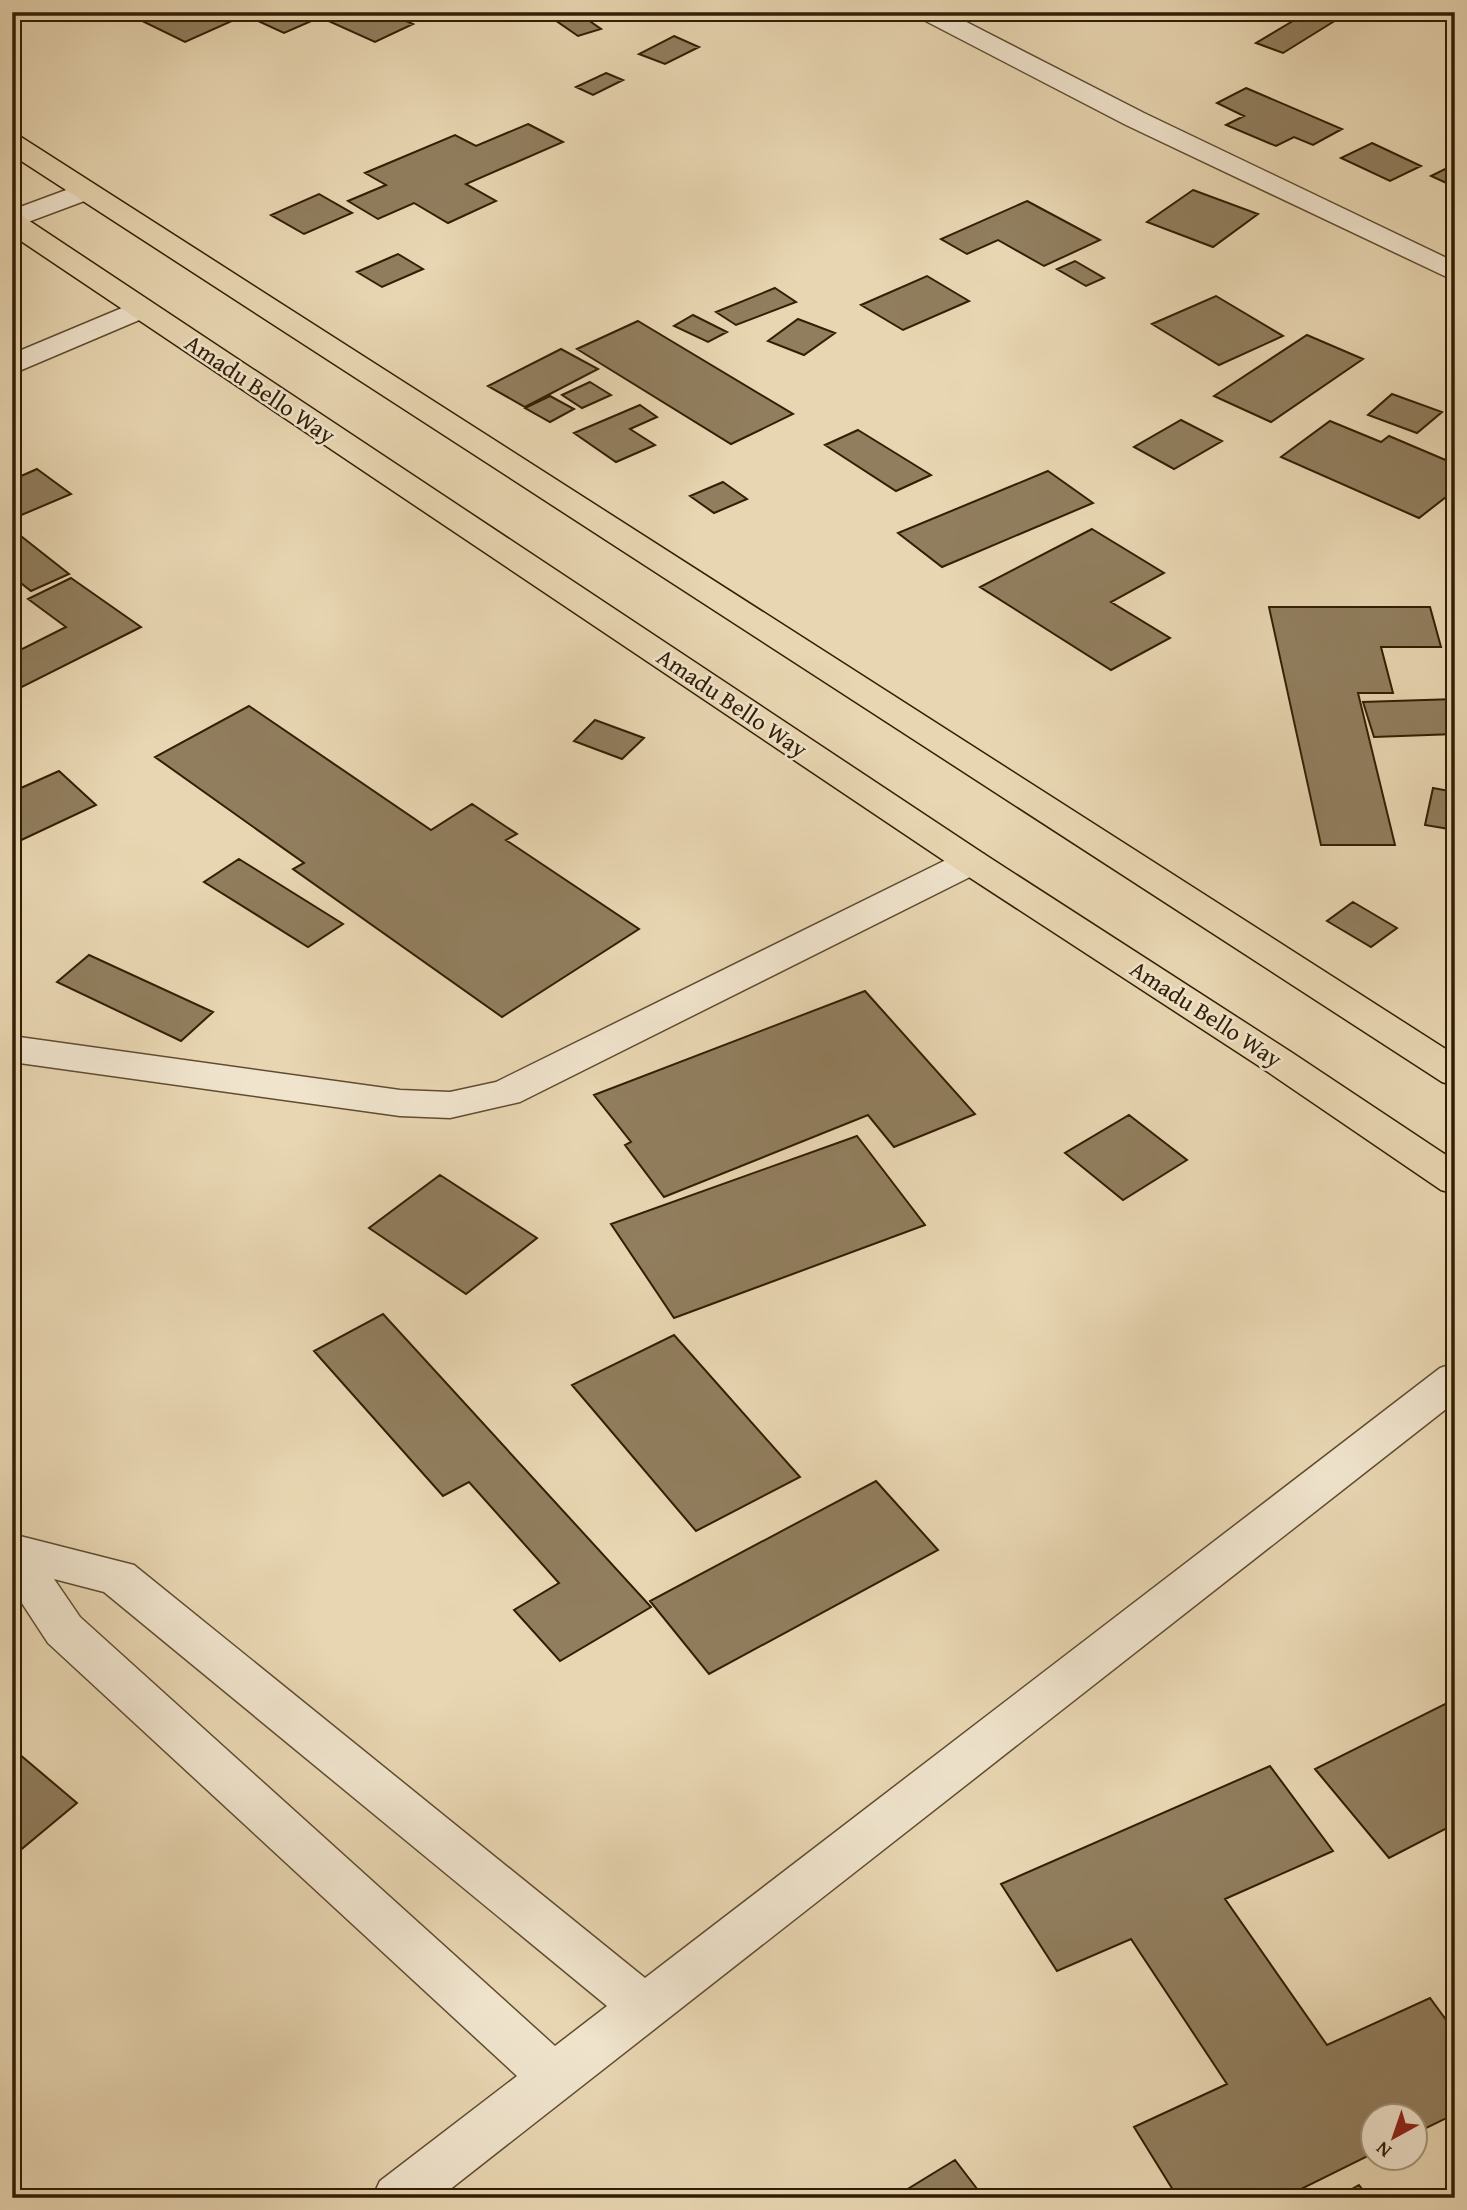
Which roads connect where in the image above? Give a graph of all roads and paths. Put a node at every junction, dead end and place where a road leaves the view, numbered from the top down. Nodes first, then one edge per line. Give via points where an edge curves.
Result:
1 (927, 12) edge
2 (12, 143) edge
3 (85, 191) junction
4 (12, 221) edge
5 (1455, 273) edge
6 (141, 309) junction
7 (12, 365) edge
8 (971, 862) junction
9 (12, 1049) edge
10 (1455, 1073) edge
11 (1455, 1180) edge
12 (1455, 1379) edge
13 (12, 1552) edge
14 (642, 2006) junction
15 (552, 2076) junction
16 (398, 2198) edge

1 - 5 street via 1135,119
2 - 3 main road
3 - 4 street
3 - 10 main road
4 - 6 main road, Amadu Bello Way
6 - 7 street
6 - 8 main road, Amadu Bello Way
8 - 9 street via 506,1093 450,1105 400,1103
8 - 11 main road, Amadu Bello Way
12 - 14 street
13 - 14 street via 118,1578
13 - 15 street via 64,1630
14 - 15 street
15 - 16 street

